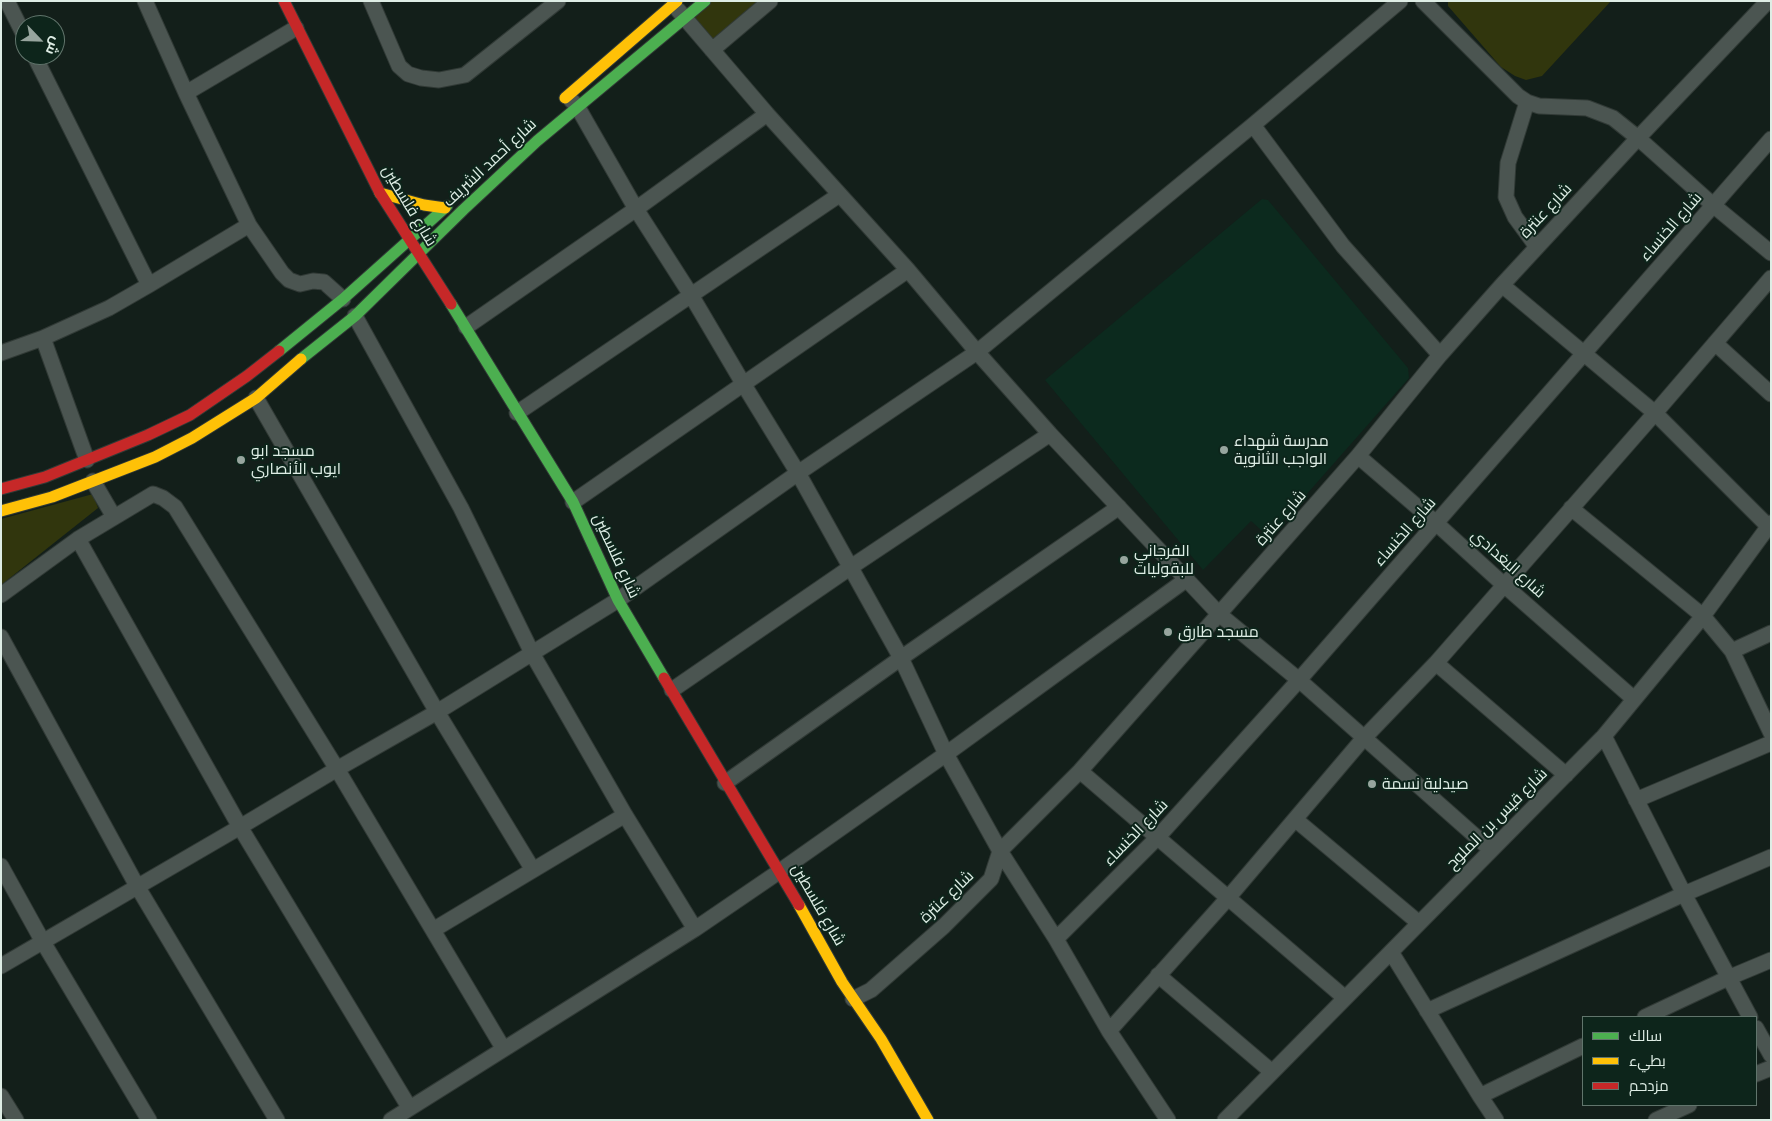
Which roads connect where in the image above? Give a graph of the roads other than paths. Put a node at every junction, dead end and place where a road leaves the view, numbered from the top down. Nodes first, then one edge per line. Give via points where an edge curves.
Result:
1 (7, 1) edge
2 (145, 1) edge
3 (284, 1) edge
4 (371, 1) edge
5 (558, 1) edge
6 (705, 1) edge
7 (770, 1) edge
8 (1400, 1) edge
9 (1423, 1) edge
10 (1768, 1) edge
11 (676, 3) edge
12 (541, 7) edge
13 (15, 17) edge
14 (684, 17) junction
15 (296, 28) junction
16 (712, 50) junction
17 (39, 65) edge
18 (186, 93) junction
19 (572, 101) junction
20 (1527, 102) junction
21 (554, 108) dead end
22 (767, 114) junction
23 (1253, 125) junction
24 (1638, 138) junction
25 (1771, 139) edge
26 (380, 193) junction
27 (458, 195) dead end
28 (839, 195) junction
29 (1713, 205) junction
30 (445, 208) junction
31 (636, 209) junction
32 (249, 225) junction
33 (411, 239) junction
34 (1537, 247) junction
35 (418, 253) junction
36 (1771, 253) edge
37 (908, 270) junction
38 (1771, 278) edge
39 (1502, 285) junction
40 (149, 286) junction
41 (691, 295) junction
42 (343, 299) junction
43 (355, 316) junction
44 (466, 327) junction
45 (43, 338) junction
46 (1715, 343) junction
47 (977, 352) junction
48 (1, 353) edge
49 (1583, 354) junction
50 (1440, 356) junction
51 (744, 385) junction
52 (1771, 394) edge
53 (256, 398) junction
54 (516, 412) junction
55 (1654, 414) junction
56 (1050, 434) junction
57 (1358, 456) junction
58 (87, 460) junction
59 (798, 473) junction
60 (94, 481) junction
61 (1, 490) edge
62 (573, 502) junction
63 (1119, 507) junction
64 (1572, 508) junction
65 (1, 511) edge
66 (114, 517) junction
67 (1436, 523) junction
68 (1770, 525) edge
69 (78, 539) junction
70 (851, 567) junction
71 (1186, 579) junction
72 (1504, 585) junction
73 (1, 595) edge
74 (618, 600) junction
75 (1219, 614) junction
76 (1703, 616) junction
77 (1771, 633) edge
78 (1, 637) edge
79 (1732, 651) junction
80 (533, 654) junction
81 (901, 658) junction
82 (1436, 663) junction
83 (1298, 680) junction
84 (672, 690) junction
85 (1634, 699) junction
86 (437, 712) junction
87 (1771, 733) edge
88 (1604, 736) junction
89 (1363, 739) junction
90 (1771, 743) edge
91 (946, 754) junction
92 (337, 769) junction
93 (1080, 771) junction
94 (1566, 775) junction
95 (725, 783) junction
96 (1636, 800) junction
97 (625, 816) junction
98 (1296, 820) junction
99 (240, 828) junction
100 (1157, 838) junction
101 (1491, 850) junction
102 (1000, 851) junction
103 (1771, 856) edge
104 (1, 866) edge
105 (534, 870) junction
106 (780, 871) junction
107 (137, 886) junction
108 (1684, 894) junction
109 (1228, 898) junction
110 (1418, 923) junction
111 (695, 929) junction
112 (433, 930) junction
113 (1056, 939) junction
114 (43, 942) junction
115 (1391, 952) junction
116 (1771, 960) edge
117 (1, 966) edge
118 (1158, 975) junction
119 (1728, 978) junction
120 (1345, 998) junction
121 (853, 999) junction
122 (1427, 1011) junction
123 (1647, 1016) edge
124 (1749, 1016) edge
125 (1757, 1030) edge
126 (1109, 1031) junction
127 (1582, 1046) edge
128 (503, 1048) junction
129 (1771, 1054) edge
130 (1771, 1068) edge
131 (1272, 1072) junction
132 (1757, 1074) edge
133 (1, 1096) edge
134 (1480, 1096) junction
135 (1687, 1106) edge
136 (409, 1108) junction
137 (16, 1120) edge
138 (149, 1120) edge
139 (277, 1120) edge
140 (391, 1120) edge
141 (928, 1120) edge
142 (1168, 1120) edge
143 (1225, 1120) edge
144 (1496, 1120) edge
145 (1656, 1120) edge

1 - 13 street
2 - 18 street
3 - 15 street, شارع فلسطين
4 - 12 street via 400,66 408,74 439,80 465,75
5 - 12 street
6 - 14 street, شارع أحمد الشريف
7 - 16 street
8 - 23 street
9 - 20 street
10 - 24 street, شارع عنترة
11 - 14 street
11 - 19 street, شارع أحمد الشريف
14 - 16 street
14 - 19 street, شارع أحمد الشريف
15 - 18 street
15 - 26 street, شارع فلسطين
16 - 22 street
17 - 40 street
18 - 32 street
19 - 21 street, شارع أحمد الشريف
19 - 31 street
19 - 35 street, شارع أحمد الشريف via 530,147
20 - 24 street via 1539,106 1587,108 1613,118
20 - 34 street via 1508,163 1506,197 1515,217
22 - 28 street
22 - 31 street
23 - 47 street
23 - 50 street via 1343,246
24 - 29 street
24 - 34 street, شارع عنترة
25 - 29 street, شارع الخنساء
26 - 30 street
26 - 33 street, شارع فلسطين
27 - 30 street, شارع أحمد الشريف
28 - 37 street
28 - 41 street
29 - 36 street
29 - 49 street, شارع الخنساء
30 - 33 street, شارع أحمد الشريف
31 - 41 street
31 - 44 street
32 - 40 street
32 - 42 street via 289,280 300,284 324,282
33 - 35 street, شارع فلسطين
33 - 42 street, شارع أحمد الشريف
34 - 39 street, شارع عنترة
35 - 43 street, شارع أحمد الشريف
35 - 44 street, شارع فلسطين
37 - 47 street
37 - 51 street
38 - 46 street
39 - 49 street
39 - 50 street, شارع عنترة
40 - 45 street
41 - 51 street
41 - 54 street
42 - 58 street, شارع أحمد الشريف via 247,376 190,416
43 - 53 street, شارع أحمد الشريف
43 - 80 street via 461,508
44 - 54 street, شارع فلسطين
45 - 48 street
45 - 58 street
46 - 52 street
46 - 55 street
47 - 56 street
47 - 59 street
49 - 55 street
49 - 67 street, شارع الخنساء
50 - 57 street, شارع عنترة
51 - 59 street
51 - 62 street
53 - 60 street, شارع أحمد الشريف via 155,457
53 - 86 street
54 - 62 street, شارع فلسطين
55 - 64 street
55 - 68 street
56 - 63 street
56 - 70 street
57 - 67 street, شارع البغدادي
57 - 75 street, شارع عنترة
58 - 61 street, شارع أحمد الشريف
59 - 70 street
59 - 74 street
60 - 65 street, شارع أحمد الشريف
60 - 66 street
62 - 74 street, شارع فلسطين
63 - 71 street
63 - 81 street
64 - 72 street
64 - 76 street
66 - 69 street
66 - 92 street via 153,494 175,507
67 - 72 street, شارع البغدادي
67 - 83 street, شارع الخنساء
68 - 76 street, شارع قيس بن الملوح
69 - 73 street
69 - 99 street
70 - 81 street
70 - 84 street
71 - 75 street
71 - 91 street
72 - 82 street
72 - 85 street, شارع البغدادي
74 - 80 street
74 - 84 street, شارع فلسطين
75 - 83 street
75 - 93 street, شارع عنترة
76 - 79 street
76 - 85 street, شارع قيس بن الملوح
77 - 79 street
78 - 107 street
79 - 87 street
80 - 86 street
80 - 97 street
81 - 91 street
81 - 95 street
82 - 89 street
82 - 94 street
83 - 89 street
83 - 100 street, شارع الخنساء
84 - 95 street, شارع فلسطين
85 - 88 street, شارع قيس بن الملوح
86 - 92 street
86 - 105 street
88 - 94 street, شارع قيس بن الملوح
88 - 96 street
89 - 98 street
89 - 101 street
90 - 96 street
91 - 102 street
91 - 106 street
92 - 99 street
92 - 112 street
93 - 100 street
93 - 102 street, شارع عنترة
94 - 101 street, شارع قيس بن الملوح
95 - 106 street, شارع فلسطين
96 - 108 street
97 - 105 street
97 - 111 street
98 - 109 street
98 - 110 street
99 - 107 street
99 - 136 street
100 - 109 street
100 - 113 street, شارع الخنساء
101 - 110 street, شارع قيس بن الملوح
102 - 113 street
102 - 121 street, شارع عنترة via 991,879 979,892 871,990
103 - 108 street
104 - 114 street
105 - 112 street
106 - 111 street
106 - 121 street, شارع فلسطين
107 - 114 street
107 - 139 street
108 - 119 street
108 - 122 street
109 - 118 street
109 - 120 street
110 - 115 street, شارع قيس بن الملوح
111 - 128 street
112 - 128 street
113 - 126 street
114 - 117 street
114 - 138 street
115 - 120 street, شارع قيس بن الملوح
115 - 122 street
116 - 119 street
118 - 126 street
118 - 131 street
119 - 123 street
119 - 124 street
120 - 131 street, شارع قيس بن الملوح
121 - 141 street, شارع فلسطين via 881,1039
122 - 134 street
125 - 129 street
126 - 142 street
127 - 134 street
128 - 136 street
130 - 132 street
131 - 143 street, شارع قيس بن الملوح
133 - 137 street
134 - 144 street
135 - 145 street
136 - 140 street

